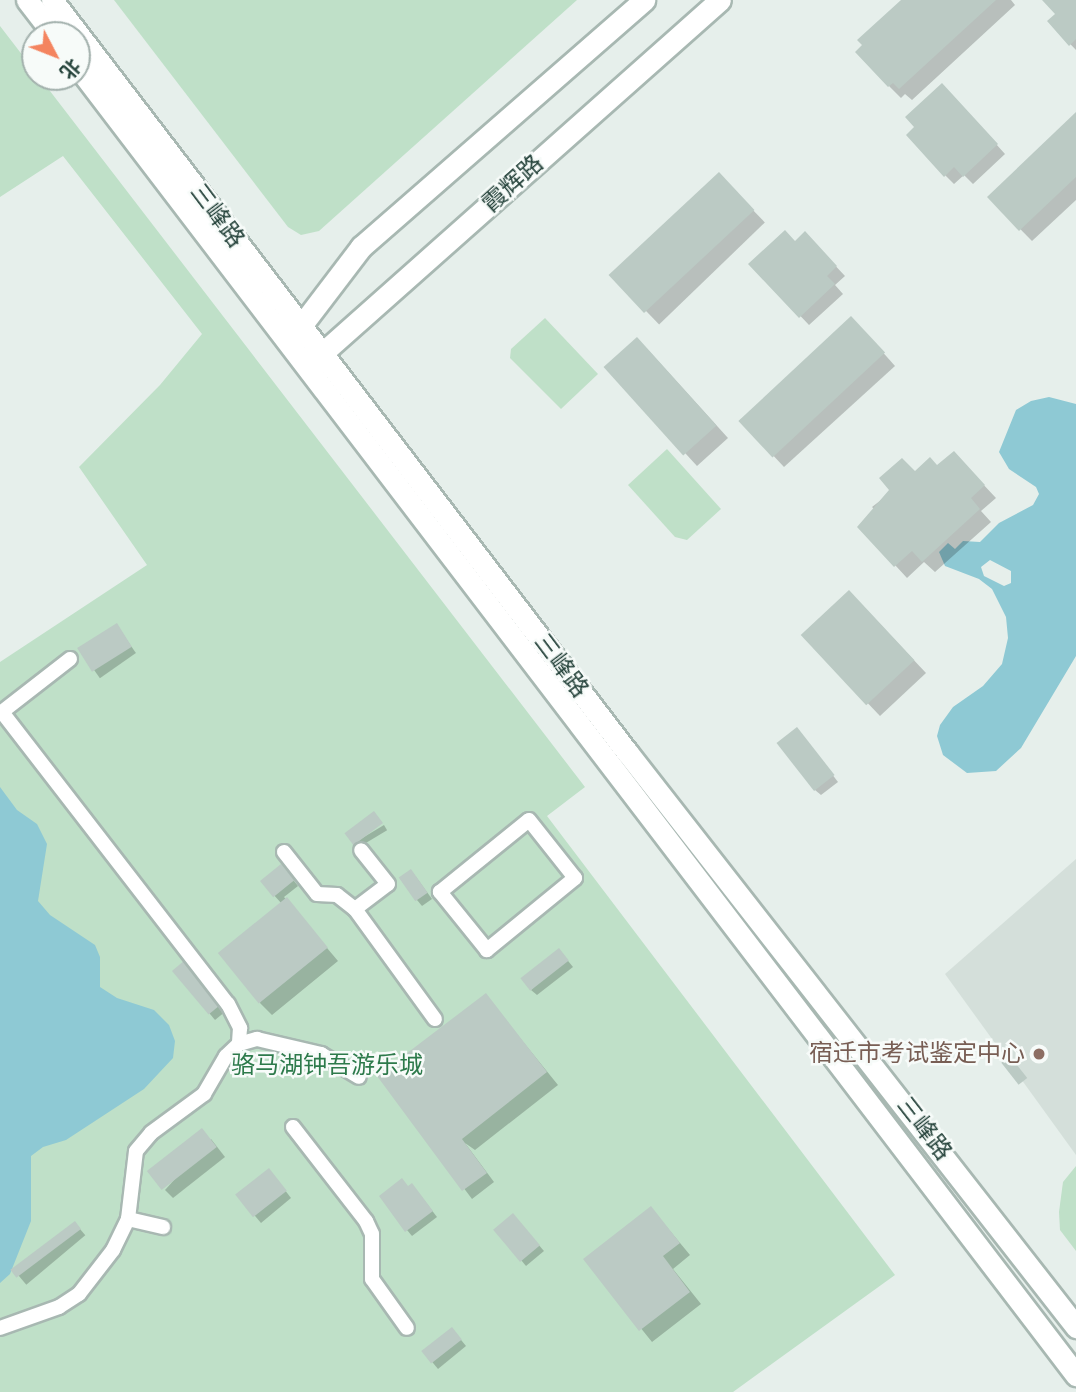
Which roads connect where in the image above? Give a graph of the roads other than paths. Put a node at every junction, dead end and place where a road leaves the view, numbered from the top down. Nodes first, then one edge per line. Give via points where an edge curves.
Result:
1 (27, 0) edge
2 (52, 0) edge
3 (644, 0) edge
4 (720, 0) edge
5 (43, 21) edge
6 (91, 84) edge
7 (303, 328) junction
8 (286, 342) junction
9 (322, 353) junction
10 (306, 368) junction
11 (70, 659) dead end
12 (361, 849) dead end
13 (284, 852) dead end
14 (355, 909) junction
15 (487, 950) joint
16 (435, 1019) dead end
17 (239, 1044) junction
18 (359, 1077) dead end
19 (293, 1128) dead end
20 (128, 1219) junction
21 (163, 1227) dead end
22 (0, 1328) edge
23 (407, 1328) dead end
24 (1076, 1328) edge
25 (1076, 1375) edge

1 - 5 main road
2 - 7 main road, 三峰路
3 - 7 main road via 361,247
4 - 9 main road, 霞辉路
6 - 8 main road, 三峰路
7 - 8 main road
7 - 9 main road, 三峰路
8 - 10 main road, 三峰路
9 - 10 main road, 霞辉路
9 - 24 main road, 三峰路
10 - 25 main road, 三峰路
11 - 17 street via 2,712 228,1004 240,1028
12 - 14 street via 388,884
13 - 14 street via 317,894 337,895
14 - 16 street
15 - 15 street via 440,892 529,820 575,878
17 - 18 street via 257,1039 293,1046 321,1054
17 - 20 street via 204,1094 151,1133 136,1151
19 - 23 street via 366,1221 372,1234 372,1279
20 - 21 street
20 - 22 street via 113,1250 79,1294 59,1307

